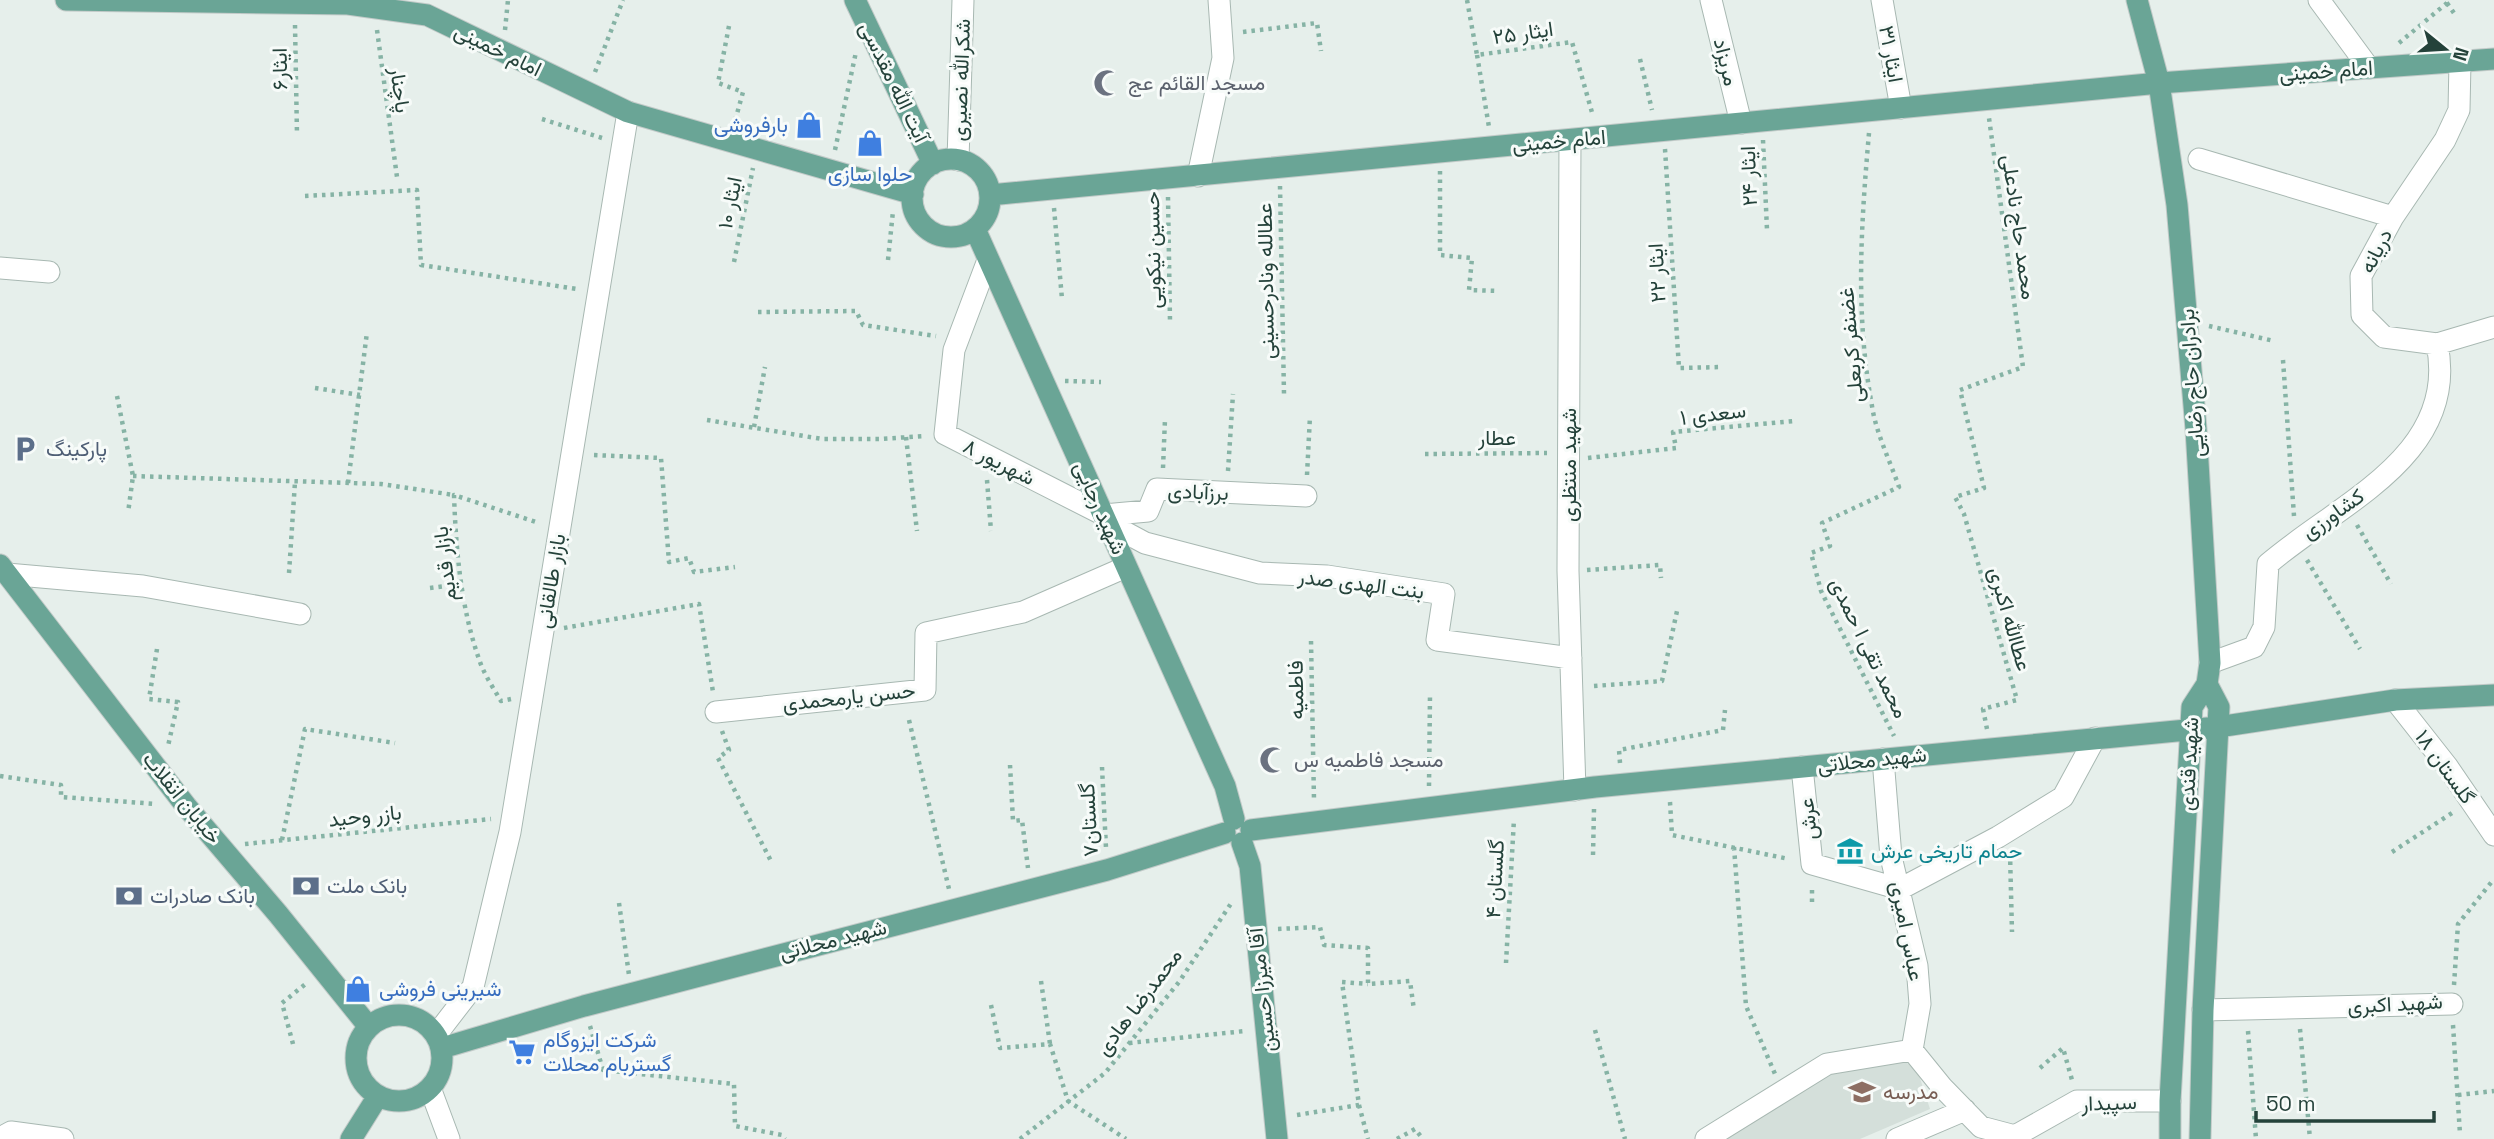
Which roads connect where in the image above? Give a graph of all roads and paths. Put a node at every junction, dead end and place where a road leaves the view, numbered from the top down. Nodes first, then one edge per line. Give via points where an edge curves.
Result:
1 (66, 0) edge
2 (623, 0) edge
3 (963, 0) edge
4 (1219, 0) edge
5 (1467, 0) edge
6 (1711, 0) edge
7 (1882, 0) edge
8 (2137, 0) edge
9 (2319, 0) edge
10 (2446, 2) edge
11 (295, 4) junction
12 (410, 7) edge
13 (375, 8) junction
14 (859, 9) edge
15 (2456, 16) dead end
16 (729, 26) dead end
17 (1221, 35) junction
18 (2398, 44) dead end
19 (1321, 51) dead end
20 (1477, 55) junction
21 (1640, 58) dead end
22 (2494, 59) edge
23 (2460, 62) junction
24 (2369, 68) junction
25 (2159, 83) junction
26 (587, 93) junction
27 (1986, 100) junction
28 (1900, 108) junction
29 (1871, 111) junction
30 (628, 112) junction
31 (542, 119) dead end
32 (1752, 122) junction
33 (1660, 131) junction
34 (297, 135) dead end
35 (1599, 137) junction
36 (1570, 140) junction
37 (729, 142) junction
38 (623, 145) junction
39 (1493, 147) junction
40 (756, 149) junction
41 (1440, 152) junction
42 (2199, 159) dead end
43 (958, 160) junction
44 (933, 164) junction
45 (1280, 168) junction
46 (831, 171) junction
47 (1198, 176) junction
48 (397, 177) dead end
49 (1168, 178) junction
50 (1052, 190) junction
51 (904, 192) junction
52 (990, 195) junction
53 (305, 196) dead end
54 (2393, 217) junction
55 (975, 229) junction
56 (1767, 230) dead end
57 (888, 260) dead end
58 (988, 260) junction
59 (734, 262) dead end
60 (0, 268) edge
61 (49, 272) dead end
62 (1498, 291) dead end
63 (599, 292) junction
64 (1062, 299) dead end
65 (758, 312) dead end
66 (2188, 320) junction
67 (1170, 321) dead end
68 (2494, 327) edge
69 (368, 332) dead end
70 (958, 339) junction
71 (2274, 341) dead end
72 (2437, 344) junction
73 (2283, 360) dead end
74 (765, 367) dead end
75 (1723, 367) dead end
76 (1043, 380) junction
77 (1101, 382) dead end
78 (315, 388) dead end
79 (1233, 394) dead end
80 (1283, 394) dead end
81 (360, 395) junction
82 (117, 396) dead end
83 (1310, 416) dead end
84 (1165, 419) dead end
85 (707, 420) dead end
86 (1794, 421) dead end
87 (754, 427) junction
88 (944, 434) junction
89 (906, 437) junction
90 (572, 454) junction
91 (985, 454) junction
92 (1425, 454) dead end
93 (1569, 457) junction
94 (133, 476) junction
95 (295, 482) junction
96 (348, 483) junction
97 (1163, 489) junction
98 (1227, 493) junction
99 (454, 495) junction
100 (1306, 496) joint
101 (2347, 506) junction
102 (128, 513) dead end
103 (1964, 514) joint
104 (1105, 519) junction
105 (1822, 523) joint
106 (560, 526) junction
107 (917, 531) dead end
108 (991, 531) dead end
109 (2295, 540) junction
110 (735, 567) dead end
111 (1126, 567) junction
112 (4, 570) edge
113 (1569, 571) junction
114 (289, 573) dead end
115 (1661, 578) dead end
116 (461, 584) junction
117 (2391, 584) dead end
118 (430, 588) dead end
119 (1677, 611) dead end
120 (300, 614) dead end
121 (543, 632) junction
122 (1311, 641) dead end
123 (157, 649) dead end
124 (2360, 649) dead end
125 (1571, 658) junction
126 (2210, 663) junction
127 (2207, 684) junction
128 (1572, 687) junction
129 (1430, 695) dead end
130 (2494, 695) edge
131 (533, 696) junction
132 (2395, 700) junction
133 (1725, 710) dead end
134 (716, 712) junction
135 (909, 720) dead end
136 (2218, 727) junction
137 (2191, 728) junction
138 (2095, 738) junction
139 (395, 743) dead end
140 (1992, 748) junction
141 (1905, 757) junction
142 (1883, 759) junction
143 (1010, 765) dead end
144 (1102, 767) dead end
145 (1802, 767) junction
146 (162, 774) junction
147 (0, 776) edge
148 (1668, 780) junction
149 (1622, 785) junction
150 (1585, 788) junction
151 (1515, 797) junction
152 (2471, 801) junction
153 (186, 806) junction
154 (1428, 808) junction
155 (512, 817) junction
156 (1315, 822) junction
157 (1238, 831) junction
158 (2009, 831) junction
159 (2494, 835) edge
160 (282, 840) junction
161 (221, 847) junction
162 (1734, 847) junction
163 (2392, 852) dead end
164 (1592, 855) dead end
165 (772, 863) dead end
166 (1812, 864) junction
167 (1107, 870) junction
168 (2494, 879) edge
169 (1900, 889) junction
170 (1030, 890) junction
171 (1235, 890) dead end
172 (619, 903) dead end
173 (954, 910) junction
174 (1256, 930) junction
175 (2012, 932) dead end
176 (1506, 963) dead end
177 (322, 970) junction
178 (1041, 981) dead end
179 (1368, 984) junction
180 (632, 993) junction
181 (2452, 1004) junction
182 (990, 1005) dead end
183 (584, 1006) junction
184 (2298, 1007) junction
185 (2246, 1009) junction
186 (1414, 1010) dead end
187 (2203, 1010) junction
188 (369, 1027) junction
189 (1266, 1029) junction
190 (1595, 1030) dead end
191 (439, 1042) junction
192 (1129, 1043) junction
193 (293, 1044) dead end
194 (1050, 1044) junction
195 (1912, 1051) junction
196 (2040, 1068) dead end
197 (430, 1088) junction
198 (1782, 1091) junction
199 (2494, 1091) edge
200 (2458, 1095) junction
201 (378, 1096) junction
202 (1068, 1101) junction
203 (2077, 1101) junction
204 (2170, 1101) junction
205 (1359, 1105) junction
206 (1965, 1110) junction
207 (1276, 1129) edge
208 (2460, 1134) dead end
209 (0, 1138) edge
210 (2015, 1138) edge
211 (63, 1139) edge
212 (351, 1139) edge
213 (449, 1139) edge
214 (785, 1139) edge
215 (1020, 1139) edge
216 (1126, 1139) edge
217 (1368, 1139) edge
218 (1396, 1139) edge
219 (1423, 1139) edge
220 (1625, 1139) edge
221 (1706, 1139) edge
222 (1897, 1139) edge
223 (2170, 1139) edge
224 (2200, 1139) edge
225 (2256, 1139) edge
226 (2310, 1139) edge

1 - 11 main road, امام خمینی
2 - 26 path
3 - 43 street, شکرالله نصیری
4 - 17 street
5 - 20 path, ایثار ۲۵
6 - 32 street, مریزاد
7 - 28 street, ایثار ۳۱
8 - 25 main road, برادران حاج رضایی
9 - 24 street
10 - 15 path
10 - 18 path
11 - 13 main road, امام خمینی
11 - 34 path, ایثار۶
12 - 13 main road, امام خمینی
12 - 26 main road, امام خمینی
13 - 48 path, پاچنار
14 - 44 main road, آیت الله مقدسی
14 - 46 path
16 - 37 path via 718,83 743,92
17 - 19 path via 1317,23
17 - 47 street via 1223,58
20 - 35 path, ایثار ۲۵ via 1572,42
20 - 39 path
21 - 33 path
22 - 23 main road, امام خمینی
23 - 24 main road, امام خمینی
23 - 54 street, دریانه via 2459,110 2445,141
24 - 25 main road, امام خمینی
25 - 27 main road, امام خمینی
25 - 66 main road, برادران حاج رضایی
26 - 30 main road, امام خمینی
27 - 28 main road, امام خمینی
27 - 103 path, محمد حاج نادعلی via 2023,367 1960,390 1984,488 1955,497
28 - 29 main road, امام خمینی
29 - 32 main road, امام خمینی
29 - 105 path, غضنفر کربعلی via 1860,236 1860,310 1872,408 1899,487
30 - 37 main road, امام خمینی
30 - 38 street, بازار طالقانی
31 - 38 path
32 - 33 main road, امام خمینی
32 - 56 path, ایثار ۲۴
33 - 35 main road, امام خمینی
33 - 75 path, ایثار ۲۲ via 1679,368
35 - 36 main road, امام خمینی
36 - 39 main road, امام خمینی
36 - 93 street, شهید منتظری
37 - 40 main road, امام خمینی
38 - 63 street, بازار طالقانی
39 - 41 main road, امام خمینی
40 - 46 main road, امام خمینی
40 - 59 path, ایثار ۱۰
41 - 45 main road, امام خمینی
41 - 62 path via 1440,255 1472,258 1469,290
42 - 54 street
43 - 44 main road
43 - 52 main road via 981,172
44 - 51 main road
45 - 47 main road, امام خمینی
45 - 80 path, عطالله ونادرحسینی
46 - 51 main road, امام خمینی
47 - 49 main road, امام خمینی
49 - 50 main road, امام خمینی
49 - 67 path, حسین نیکویی
50 - 52 main road, امام خمینی
50 - 64 path
51 - 55 main road via 919,219 938,235 951,237
51 - 57 path
52 - 55 main road via 984,220
53 - 63 path via 417,190 421,265
54 - 72 street, دریانه via 2361,276 2362,315 2384,337
55 - 58 main road, شهید رجایی
58 - 70 street, ۸ شهریور
58 - 76 main road, شهید رجایی
60 - 61 street
63 - 90 street, بازار طالقانی
65 - 70 path via 856,311 863,325
66 - 71 path
66 - 126 main road, برادران حاج رضایی
68 - 72 street, دریانه
69 - 81 path
70 - 88 street, ۸ شهریور
72 - 101 street, کشاورزی via 2441,362 2436,401 2416,445 2389,474
73 - 109 path
74 - 87 path
76 - 77 path
76 - 104 main road, شهید رجایی
78 - 81 path
79 - 98 path
81 - 96 path
82 - 94 path
83 - 100 path
84 - 97 path
85 - 87 path
86 - 93 path, سعدی ۱ via 1673,432 1676,448
87 - 89 path via 822,439
88 - 89 path
88 - 91 street, ۸ شهریور
89 - 107 path
90 - 106 street, بازار طالقانی
90 - 110 path via 661,457 669,562 689,558 694,572
91 - 104 street, ۸ شهریور
91 - 108 path
92 - 93 path, عطار
93 - 113 street, شهید منتظری
94 - 95 path
94 - 102 path
95 - 96 path
95 - 114 path
96 - 99 path
97 - 98 street, برزآبادی
97 - 104 street, برزآبادی via 1157,489 1148,511
98 - 100 street, برزآبادی
99 - 106 path, بازار قدیم
99 - 116 path, بازار قدیم
101 - 109 street, کشاورزی
101 - 117 path
103 - 140 path, عطاالله اکبری via 2017,700 1983,709
104 - 111 main road, شهید رجایی
104 - 125 street, بنت الهدی صدر via 1145,543 1260,573 1328,576 1444,594 1437,640
105 - 141 path, محمد تقی ا حمدی via 1830,546 1811,553 1821,591
106 - 121 street, بازار طالقانی
109 - 124 path
109 - 126 street, کشاورزی via 2268,564 2264,627 2254,647
111 - 134 street, حسن یارمحمدی via 1023,612 926,633 925,690
111 - 157 main road, شهید رجایی via 1225,786
112 - 120 street via 143,586
112 - 146 main road, خیابان انقلاب
113 - 115 path via 1660,565
113 - 125 street, شهید منتظری
116 - 118 path
116 - 131 path, بازار قدیم via 481,664 501,701
119 - 128 path via 1662,681
121 - 131 street, بازار طالقانی
121 - 134 path via 699,604
122 - 156 path, فاطمیه
123 - 146 path via 149,698 178,702
125 - 128 street, شهید منتظری
126 - 127 main road, برادران حاج رضایی
127 - 136 main road, شهید قندی via 2219,707
127 - 137 main road, شهید قندی via 2192,706
128 - 150 street, شهید منتظری
129 - 154 path
130 - 132 main road, شهید محلاتی
131 - 155 street, بازار طالقانی
132 - 136 main road, شهید محلاتی
132 - 152 street, گلستان ۱۸
133 - 149 path via 1723,730 1619,750
134 - 165 path via 729,750 718,758
135 - 173 path
136 - 137 main road, شهید محلاتی
136 - 187 main road, شهید قندی
137 - 138 main road, شهید محلاتی
137 - 204 main road, شهید قندی
138 - 140 main road, شهید محلاتی
138 - 158 street via 2063,797
139 - 160 path via 305,729
140 - 141 main road, شهید محلاتی
141 - 142 main road, شهید محلاتی
142 - 145 main road, شهید محلاتی
142 - 169 street, عباس امیری via 1891,858
143 - 170 path via 1013,821 1022,820
144 - 167 path, گلستان۷
145 - 148 main road, شهید محلاتی
145 - 166 street, عرش
146 - 153 main road, خیابان انقلاب
147 - 153 path via 61,785 61,796
148 - 149 main road, شهید محلاتی
148 - 162 path via 1672,835
149 - 150 main road, شهید محلاتی
150 - 151 main road, شهید محلاتی
150 - 164 path
151 - 154 main road, شهید محلاتی
151 - 176 path, گلستان ۴
152 - 159 street, گلستان ۱۸
152 - 163 path
153 - 161 main road, خیابان انقلاب
154 - 156 main road, شهید محلاتی
155 - 160 path, بازر وحید
155 - 191 street, بازار طالقانی via 473,987
156 - 157 main road, شهید محلاتی
157 - 167 main road, شهید محلاتی
157 - 174 main road, آقا میرزا حسین via 1250,866
158 - 169 street
158 - 175 path
160 - 161 path, بازر وحید
161 - 177 main road, خیابان انقلاب
162 - 166 path
162 - 198 path via 1746,1006
166 - 169 street, عرش
167 - 170 main road, شهید محلاتی
168 - 181 path, شهید اکبری via 2458,924
169 - 195 street, عباس امیری via 1917,966 1920,1004
170 - 173 main road, شهید محلاتی
171 - 192 path, محمدرضا هادی via 1179,982
172 - 180 path
173 - 180 main road, شهید محلاتی
174 - 179 path via 1320,928 1324,945 1368,948
174 - 189 main road, آقا میرزا حسین
177 - 188 main road, خیابان انقلاب
177 - 193 path via 282,1003
178 - 194 path
179 - 186 path via 1410,981
179 - 205 path via 1342,982
180 - 183 main road, شهید محلاتی
181 - 184 street, شهید اکبری
181 - 200 path
182 - 194 path via 1000,1048
183 - 191 main road, شهید محلاتی
183 - 214 path via 603,1070 734,1084 735,1126
184 - 185 street, شهید اکبری
184 - 226 path
185 - 187 street, شهید اکبری
185 - 225 path
187 - 224 main road, شهید قندی
188 - 191 main road via 380,1019 405,1014 428,1025
188 - 201 main road via 356,1050 356,1063 367,1087
189 - 192 path
189 - 207 main road, آقا میرزا حسین
190 - 220 path
191 - 197 main road via 442,1063
192 - 202 path, محمدرضا هادی via 1105,1073
194 - 202 path
195 - 198 street via 1827,1064
195 - 206 street
196 - 203 path via 2063,1048
197 - 201 main road via 405,1101
197 - 213 street
198 - 221 street
199 - 200 path
200 - 208 path
201 - 212 main road
202 - 215 path, محمدرضا هادی
202 - 216 path
203 - 204 street, سپیدار
203 - 210 street, سپیدار
204 - 223 main road, شهید قندی
205 - 207 path
205 - 217 path
206 - 210 street via 1981,1127
206 - 222 street
209 - 211 street via 11,1132
218 - 219 path via 1415,1129

